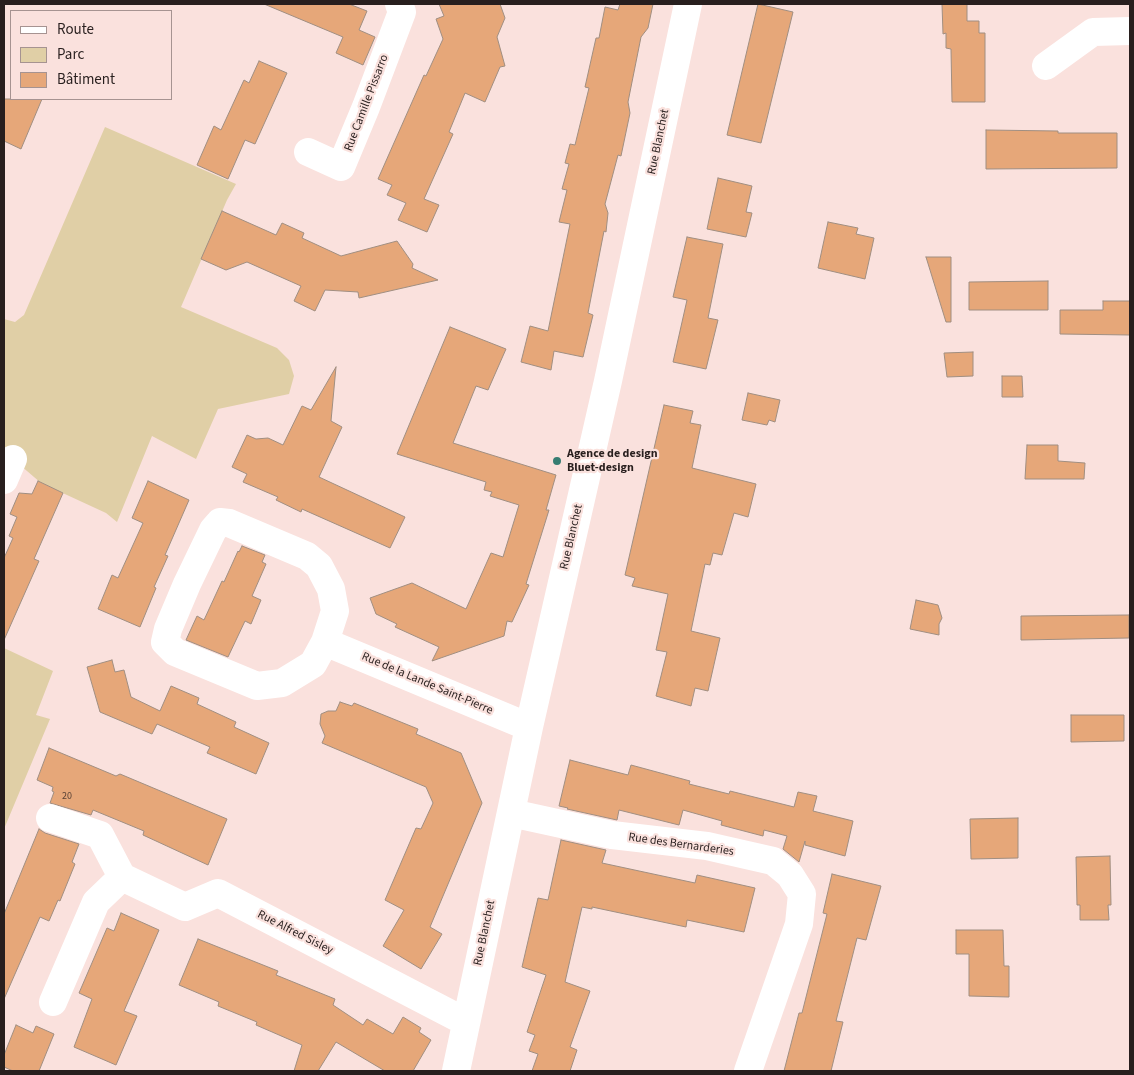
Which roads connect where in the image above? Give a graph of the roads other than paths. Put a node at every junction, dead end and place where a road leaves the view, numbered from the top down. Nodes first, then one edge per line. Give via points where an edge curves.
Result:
1 (399, 4) edge
2 (688, 4) edge
3 (1130, 31) edge
4 (1046, 66) dead end
5 (308, 152) dead end
6 (326, 642) junction
7 (529, 727) junction
8 (511, 813) junction
9 (50, 818) dead end
10 (122, 877) junction
11 (53, 1002) dead end
12 (466, 1022) junction
13 (456, 1071) edge
14 (748, 1071) edge

1 - 5 street, Rue Camille Pissarro via 402,12 341,167
2 - 7 street, Rue Blanchet via 610,371
3 - 4 street via 1093,32
6 - 6 street via 335,611 332,589 319,566 307,556 274,541 220,522 187,584 168,629 166,642 176,652 256,686 282,683 313,664
6 - 7 street, Rue de la Lande Saint-Pierre
7 - 8 street, Rue Blanchet
8 - 12 street, Rue Blanchet
8 - 14 street, Rue des Bernarderies via 612,835 707,846 754,856 773,861 790,875 802,894 799,924
9 - 10 street via 100,835
10 - 11 street via 96,902
10 - 12 street, Rue Alfred Sisley via 185,907 218,893
12 - 13 street, Rue Blanchet

